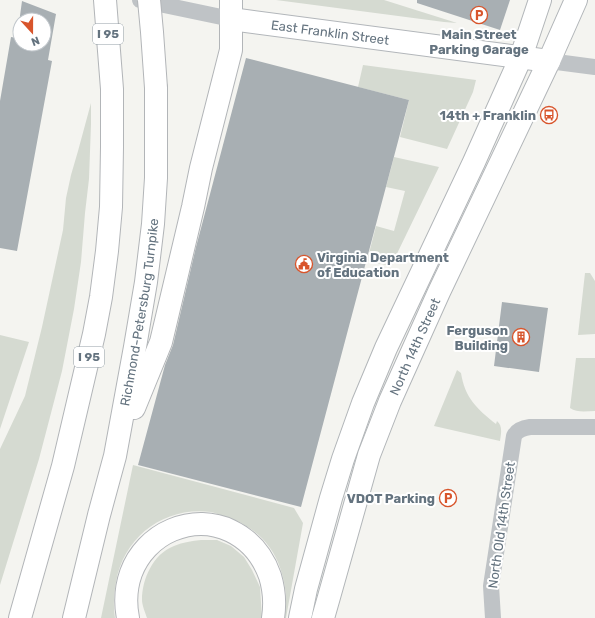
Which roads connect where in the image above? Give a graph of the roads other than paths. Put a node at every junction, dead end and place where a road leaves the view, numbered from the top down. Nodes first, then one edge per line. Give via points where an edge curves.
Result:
1 (95, 0) edge
2 (105, 0) edge
3 (140, 0) edge
4 (149, 0) edge
5 (540, 0) edge
6 (576, 0) edge
7 (231, 10) edge
8 (521, 57) junction
9 (549, 61) junction
10 (595, 67) edge
11 (111, 68) junction
12 (595, 427) edge
13 (115, 456) junction
14 (20, 618) edge
15 (74, 618) edge
16 (128, 618) edge
17 (273, 618) edge
18 (300, 618) edge
19 (323, 618) edge
20 (493, 618) edge

1 - 11 main road
2 - 11 main road, I 95
3 - 7 street, East Franklin Street
4 - 13 main road, Richmond-Petersburg Turnpike, bridge via 156,88 153,224 146,282
5 - 8 main road, North 14th Street
6 - 9 main road, North 14th Street
7 - 8 main road, East Franklin Street
7 - 13 main road via 231,50 160,342
8 - 9 main road, East Franklin Street
8 - 18 main road, North 14th Street via 363,403 331,498
9 - 10 street
9 - 19 main road, North 14th Street via 390,401 359,488
11 - 14 main road, I 95 via 110,207 101,297 63,466
12 - 20 street, North Old 14th Street via 530,427 516,433 492,580
13 - 15 main road, Richmond-Petersburg Turnpike
16 - 17 main road via 128,580 143,551 166,533 196,524 224,528 236,534 256,551 270,576 274,600

